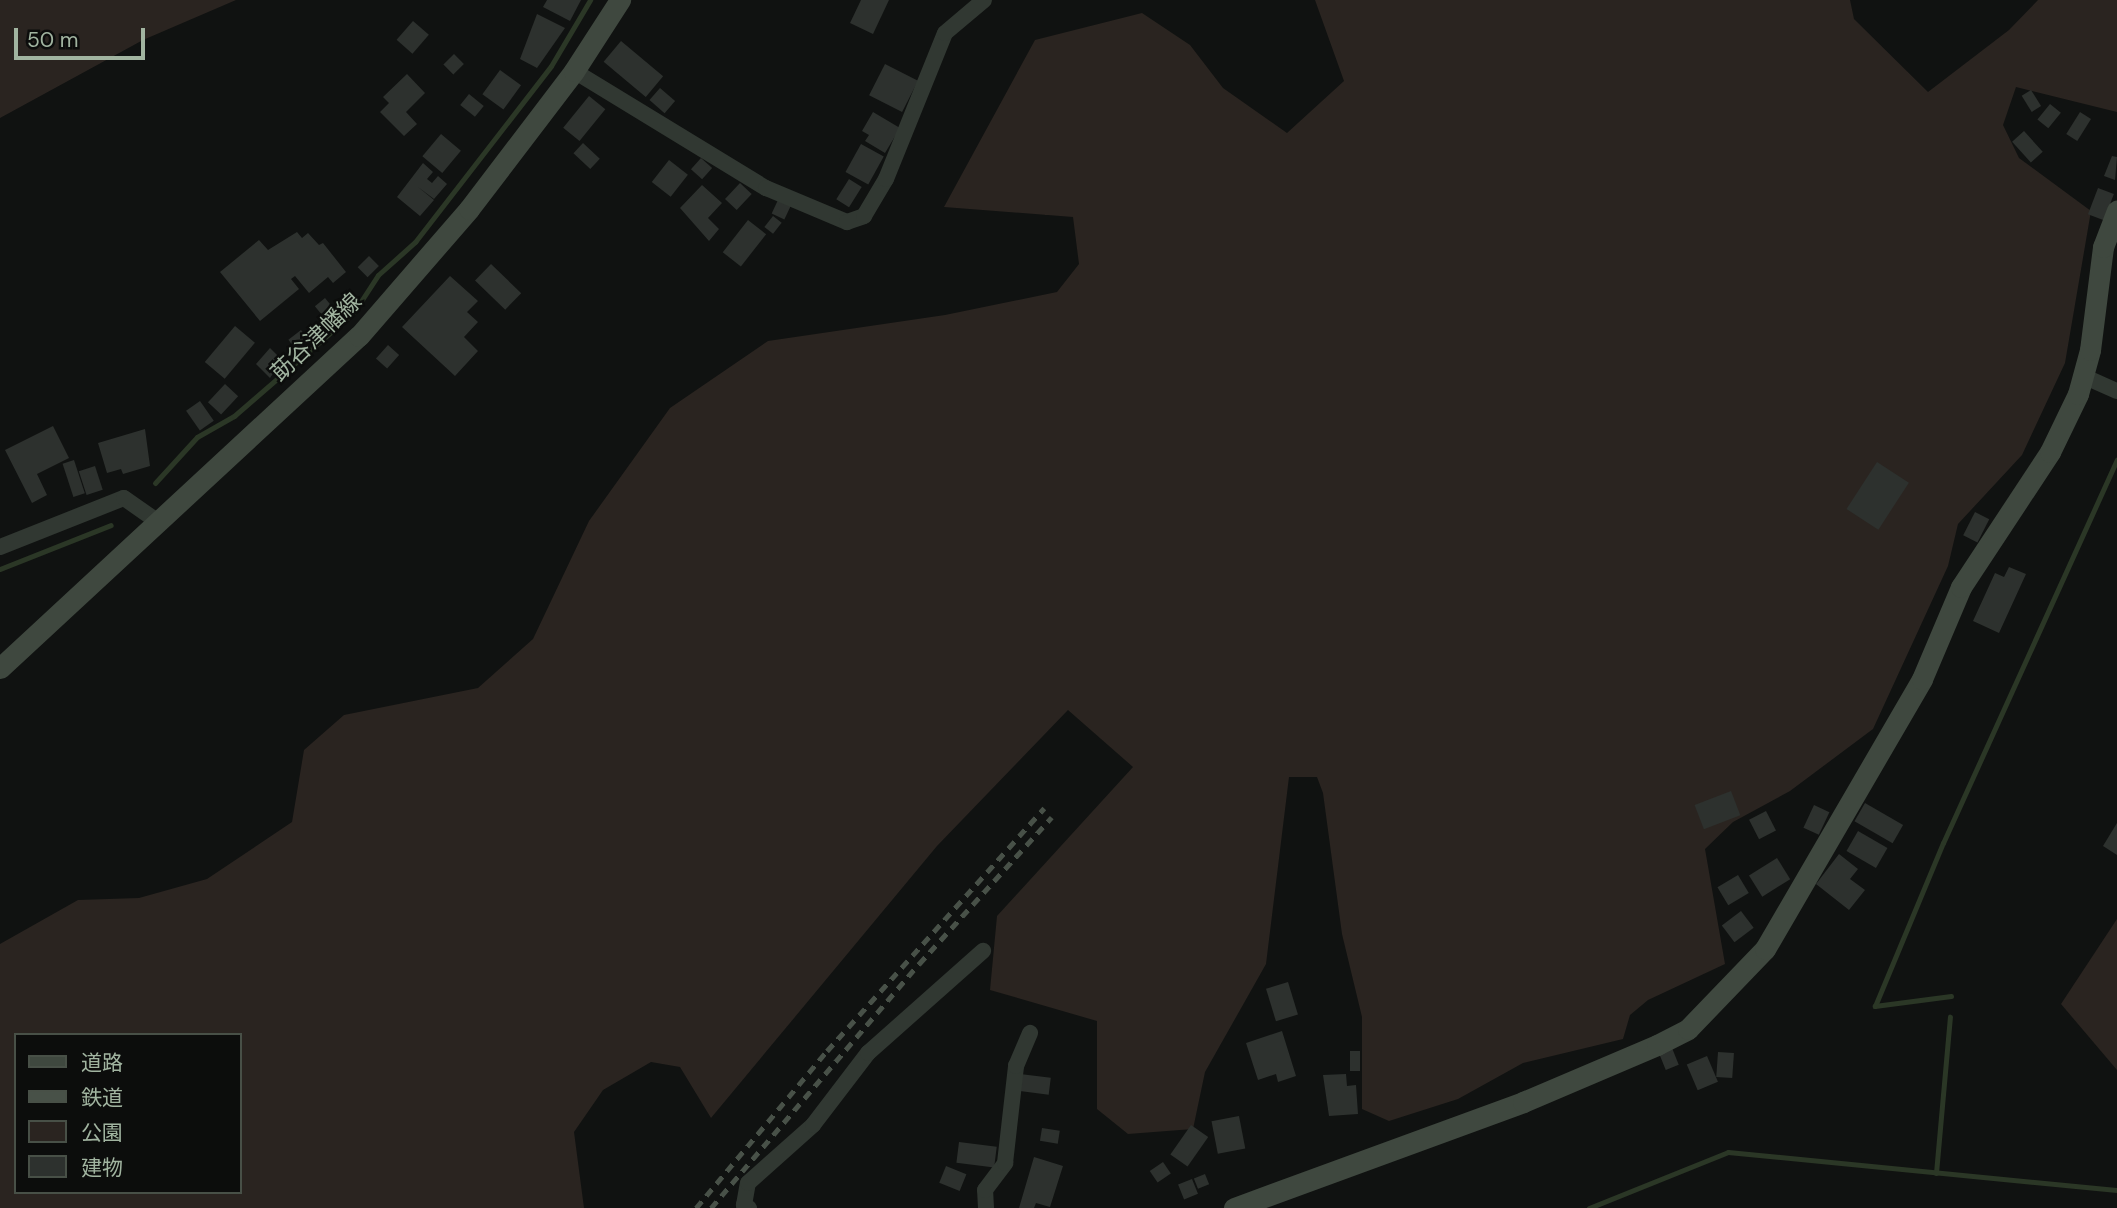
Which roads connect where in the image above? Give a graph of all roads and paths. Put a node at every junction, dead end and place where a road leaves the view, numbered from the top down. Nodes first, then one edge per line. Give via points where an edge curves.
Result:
1 (620, 0) edge
2 (985, 0) edge
3 (573, 71) junction
4 (2117, 211) edge
5 (2083, 376) junction
6 (2117, 391) edge
7 (156, 520) junction
8 (0, 547) edge
9 (0, 667) edge
10 (983, 951) dead end
11 (1030, 1033) dead end
12 (748, 1208) edge
13 (986, 1208) edge
14 (1234, 1208) edge

1 - 3 street, 莇谷津幡線
2 - 3 street via 945,33 886,179 864,216 847,222 766,188
3 - 7 street, 莇谷津幡線 via 469,209 359,336
4 - 5 street via 2103,247
5 - 6 street
5 - 14 street via 2050,452 1961,587 1922,680 1797,898 1765,950 1688,1029 1523,1102
7 - 8 street via 124,498
7 - 9 street, 莇谷津幡線
10 - 12 street via 868,1054 813,1125 748,1183 744,1205
11 - 13 street via 1016,1066 1005,1163 985,1190

